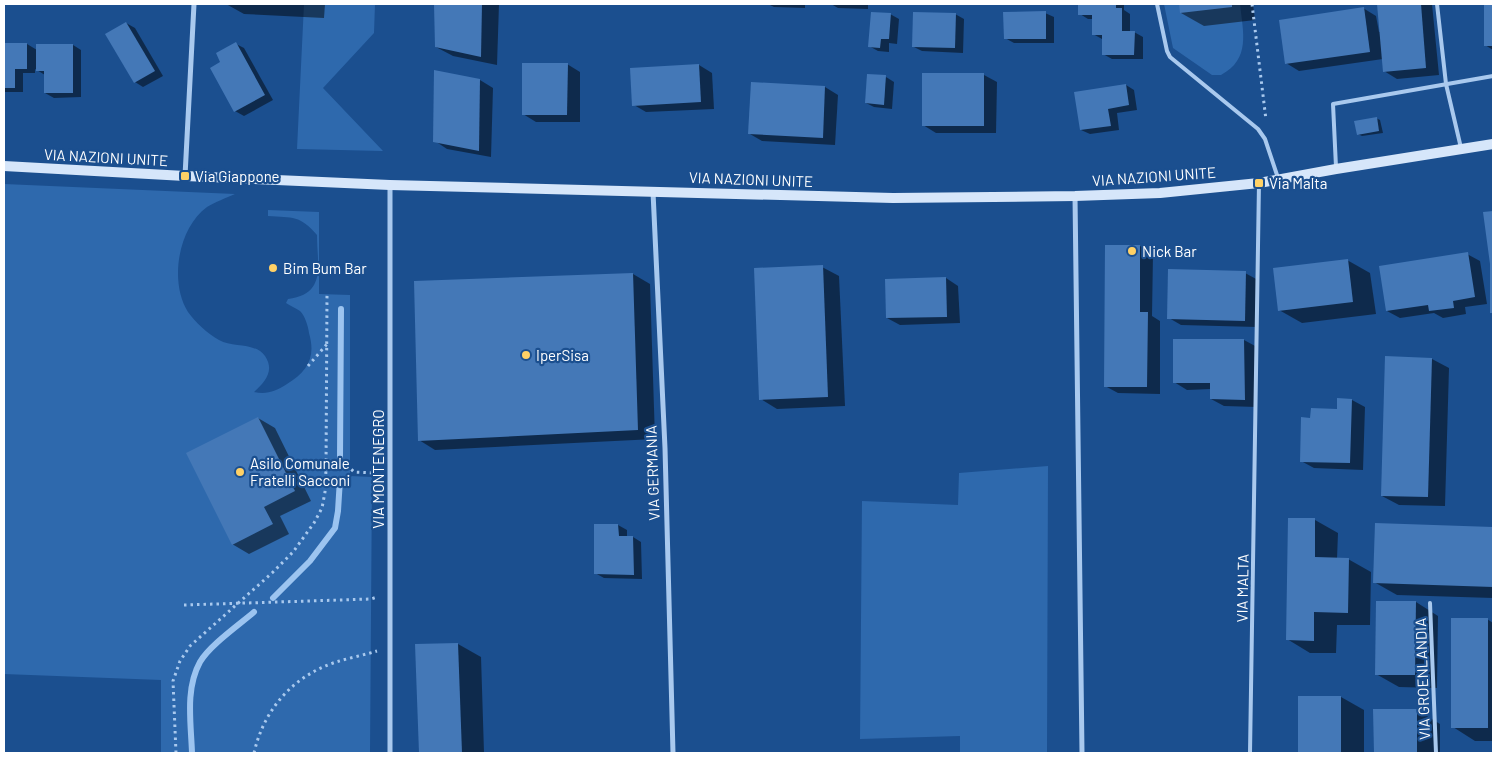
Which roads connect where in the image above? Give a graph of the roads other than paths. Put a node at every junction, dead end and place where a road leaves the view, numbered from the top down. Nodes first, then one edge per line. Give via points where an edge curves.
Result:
1 (194, 4) edge
2 (1157, 4) edge
3 (1437, 4) edge
4 (1493, 76) edge
5 (1446, 84) junction
6 (1493, 144) edge
7 (1462, 150) junction
8 (4, 166) edge
9 (1336, 169) junction
10 (185, 176) junction
11 (1279, 180) junction
12 (1259, 183) junction
13 (390, 185) junction
14 (653, 191) junction
15 (1075, 196) junction
16 (1430, 604) dead end
17 (390, 753) edge
18 (673, 753) edge
19 (1082, 753) edge
20 (1250, 753) edge
21 (1436, 753) edge

1 - 10 street
2 - 11 lane via 1170,57 1258,129 1265,139
3 - 5 lane
4 - 5 lane
5 - 7 lane
5 - 9 lane via 1333,104
6 - 7 street, VIA NAZIONI UNITE
7 - 9 street, VIA NAZIONI UNITE
8 - 10 street, VIA NAZIONI UNITE
9 - 11 street, VIA NAZIONI UNITE
10 - 13 street, VIA NAZIONI UNITE
11 - 12 street, VIA NAZIONI UNITE
12 - 15 street, VIA NAZIONI UNITE via 1160,193
12 - 20 lane, VIA MALTA
13 - 14 street, VIA NAZIONI UNITE
13 - 17 street, VIA MONTENEGRO
14 - 15 street, VIA NAZIONI UNITE via 893,198
14 - 18 street, VIA GERMANIA
15 - 19 street
16 - 21 lane, VIA GROENLANDIA

